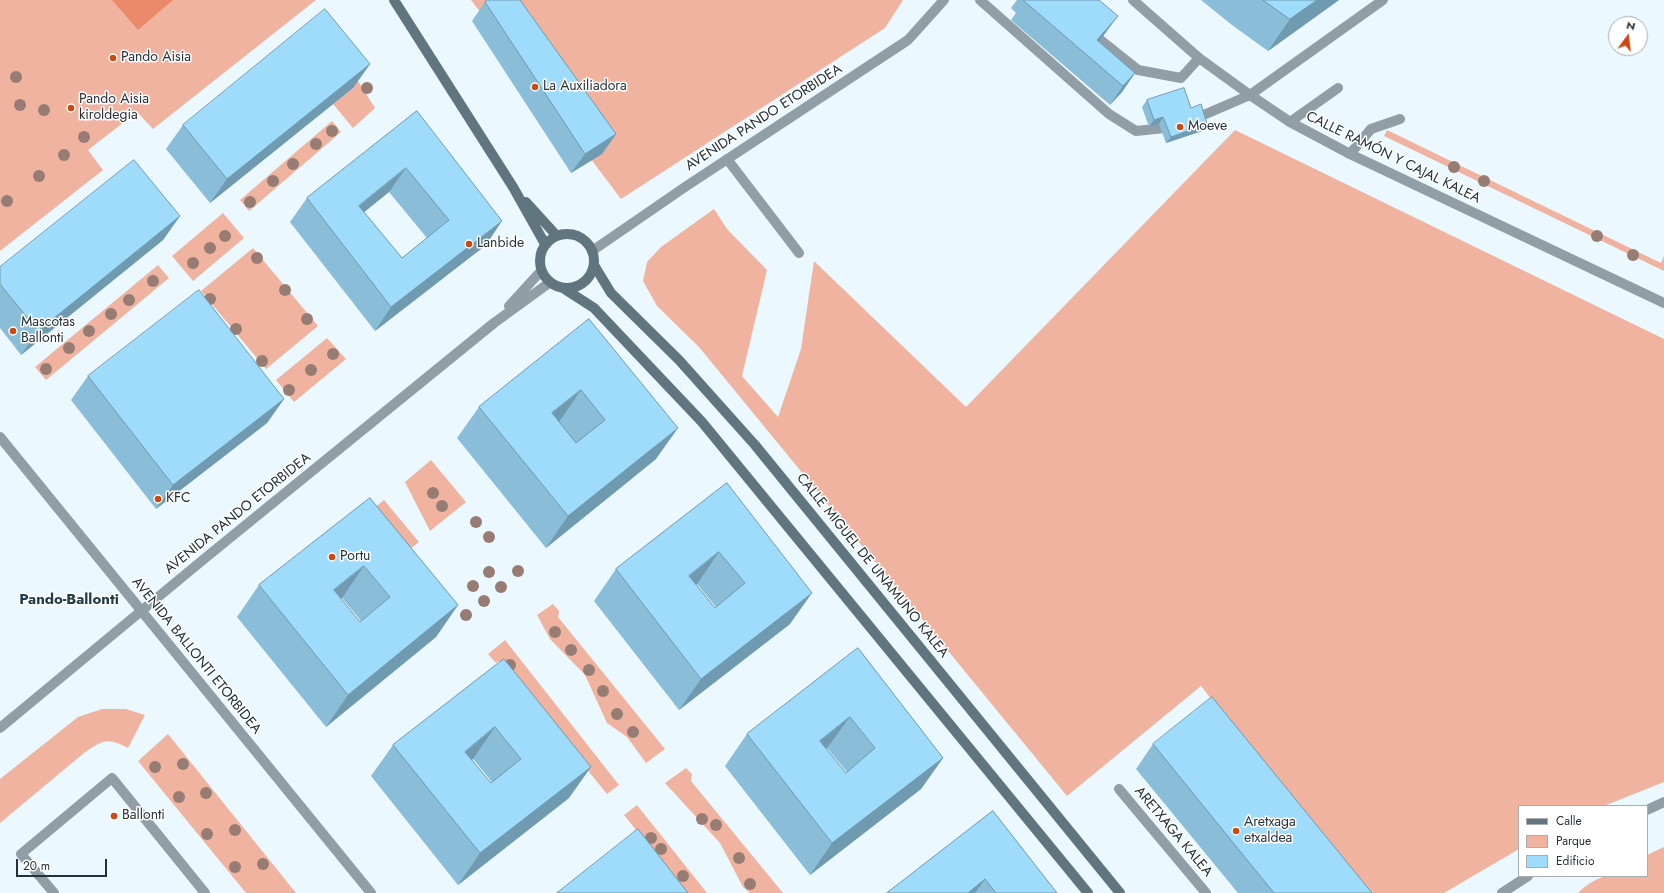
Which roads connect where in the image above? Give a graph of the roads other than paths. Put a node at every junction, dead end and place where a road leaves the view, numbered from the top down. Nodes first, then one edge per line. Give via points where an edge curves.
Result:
1 (394, 0) edge
2 (944, 0) edge
3 (980, 0) edge
4 (1133, 0) edge
5 (1383, 0) edge
6 (1082, 25) edge
7 (1199, 58) junction
8 (1338, 88) dead end
9 (1250, 95) junction
10 (1400, 119) dead end
11 (1290, 122) junction
12 (1350, 154) junction
13 (727, 159) junction
14 (513, 187) junction
15 (557, 236) junction
16 (545, 244) junction
17 (592, 251) junction
18 (799, 253) dead end
19 (594, 265) junction
20 (541, 271) junction
21 (549, 283) junction
22 (563, 288) junction
23 (1664, 303) edge
24 (494, 323) junction
25 (0, 437) edge
26 (141, 612) junction
27 (0, 728) edge
28 (1119, 789) dead end
29 (1664, 802) edge
30 (1648, 810) edge
31 (1526, 877) edge
32 (54, 893) edge
33 (205, 893) edge
34 (370, 893) edge
35 (1088, 893) edge
36 (1120, 893) edge
37 (1206, 893) edge
38 (1502, 893) edge

1 - 14 street
2 - 13 street, AVENIDA PANDO ETORBIDEA via 908,40
3 - 9 street via 1109,114 1136,131 1172,128
4 - 7 street, CALLE RAMÓN Y CAJAL KALEA
5 - 9 street
6 - 7 street via 1138,70 1181,78
7 - 9 street, CALLE RAMÓN Y CAJAL KALEA
8 - 11 street
9 - 11 street, CALLE RAMÓN Y CAJAL KALEA
10 - 12 street via 1371,129
11 - 12 street, CALLE RAMÓN Y CAJAL KALEA
12 - 23 street, CALLE RAMÓN Y CAJAL KALEA
13 - 17 street, AVENIDA PANDO ETORBIDEA
13 - 18 street
14 - 15 street
14 - 16 street
15 - 16 street
15 - 17 street via 571,234 584,240
16 - 20 street via 540,257
17 - 19 street, CALLE MIGUEL DE UNAMUNO KALEA
19 - 22 street via 588,279 577,287
19 - 36 street, CALLE MIGUEL DE UNAMUNO KALEA via 611,293 679,360 755,445
20 - 21 street
20 - 24 street, AVENIDA PANDO ETORBIDEA
21 - 22 street
21 - 24 street, AVENIDA PANDO ETORBIDEA
22 - 35 street via 594,308 702,422
24 - 26 street, AVENIDA PANDO ETORBIDEA
25 - 26 street, AVENIDA BALLONTI ETORBIDEA
26 - 27 street, AVENIDA PANDO ETORBIDEA
26 - 34 street, AVENIDA BALLONTI ETORBIDEA
28 - 37 street, ARETXAGA KALEA
29 - 30 street
31 - 38 street
32 - 33 street via 21,854 112,778

